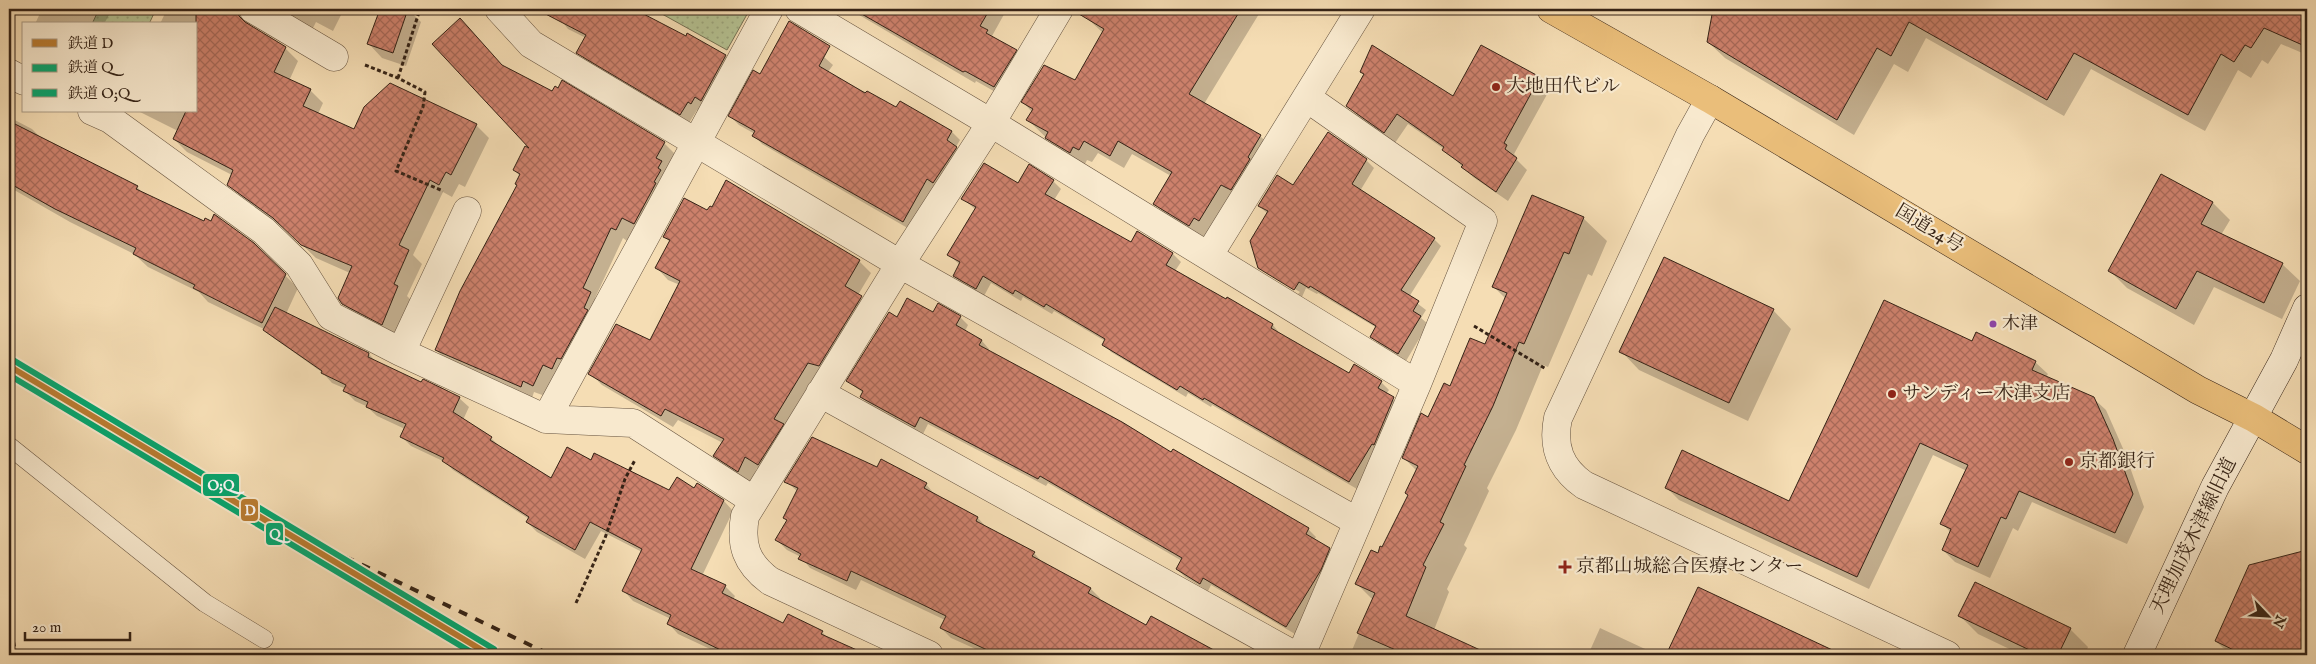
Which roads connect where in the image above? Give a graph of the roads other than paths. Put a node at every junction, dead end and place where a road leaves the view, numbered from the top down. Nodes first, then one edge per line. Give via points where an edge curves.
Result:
1 (253, 9) edge
2 (499, 9) edge
3 (769, 9) edge
4 (798, 9) edge
5 (1059, 9) edge
6 (1361, 9) edge
7 (1551, 9) edge
8 (334, 57) road end
9 (9, 73) edge
10 (22, 80) edge
11 (1307, 98) junction
12 (1710, 99) junction
13 (94, 112) edge
14 (991, 122) junction
15 (698, 142) junction
16 (467, 211) road end
17 (1209, 255) junction
18 (900, 264) junction
19 (2307, 308) edge
20 (401, 352) junction
21 (1417, 384) junction
22 (820, 393) junction
23 (2254, 418) junction
24 (546, 419) junction
25 (9, 446) edge
26 (2307, 450) edge
27 (753, 500) junction
28 (1358, 522) junction
29 (264, 639) dead end
30 (929, 655) edge
31 (1294, 655) edge
32 (1301, 655) edge
33 (1947, 655) edge
34 (2137, 655) edge

1 - 8 street
2 - 15 street via 532,44
3 - 15 street
4 - 14 street
5 - 14 street
6 - 11 street
7 - 12 highway, 国道24号
9 - 10 street
11 - 17 street
11 - 21 street via 1483,221
12 - 23 highway, 国道24号 via 2198,390
12 - 33 street via 1690,135 1558,418 1556,444 1559,456 1569,472 1584,485
13 - 20 street via 110,119 264,231 299,265 330,316
14 - 17 street
14 - 18 street
15 - 18 street
15 - 24 street
16 - 20 street
17 - 21 street
18 - 22 street
18 - 28 street
19 - 23 street, 天理加茂木津線旧道
20 - 24 street
21 - 28 street
22 - 27 street
22 - 31 street
23 - 26 highway, 国道24号
23 - 34 street, 天理加茂木津線旧道 via 2214,486
24 - 27 street via 633,424
25 - 29 lane via 205,603
27 - 30 street via 745,516 742,533 745,550 759,572 770,581
28 - 32 street

